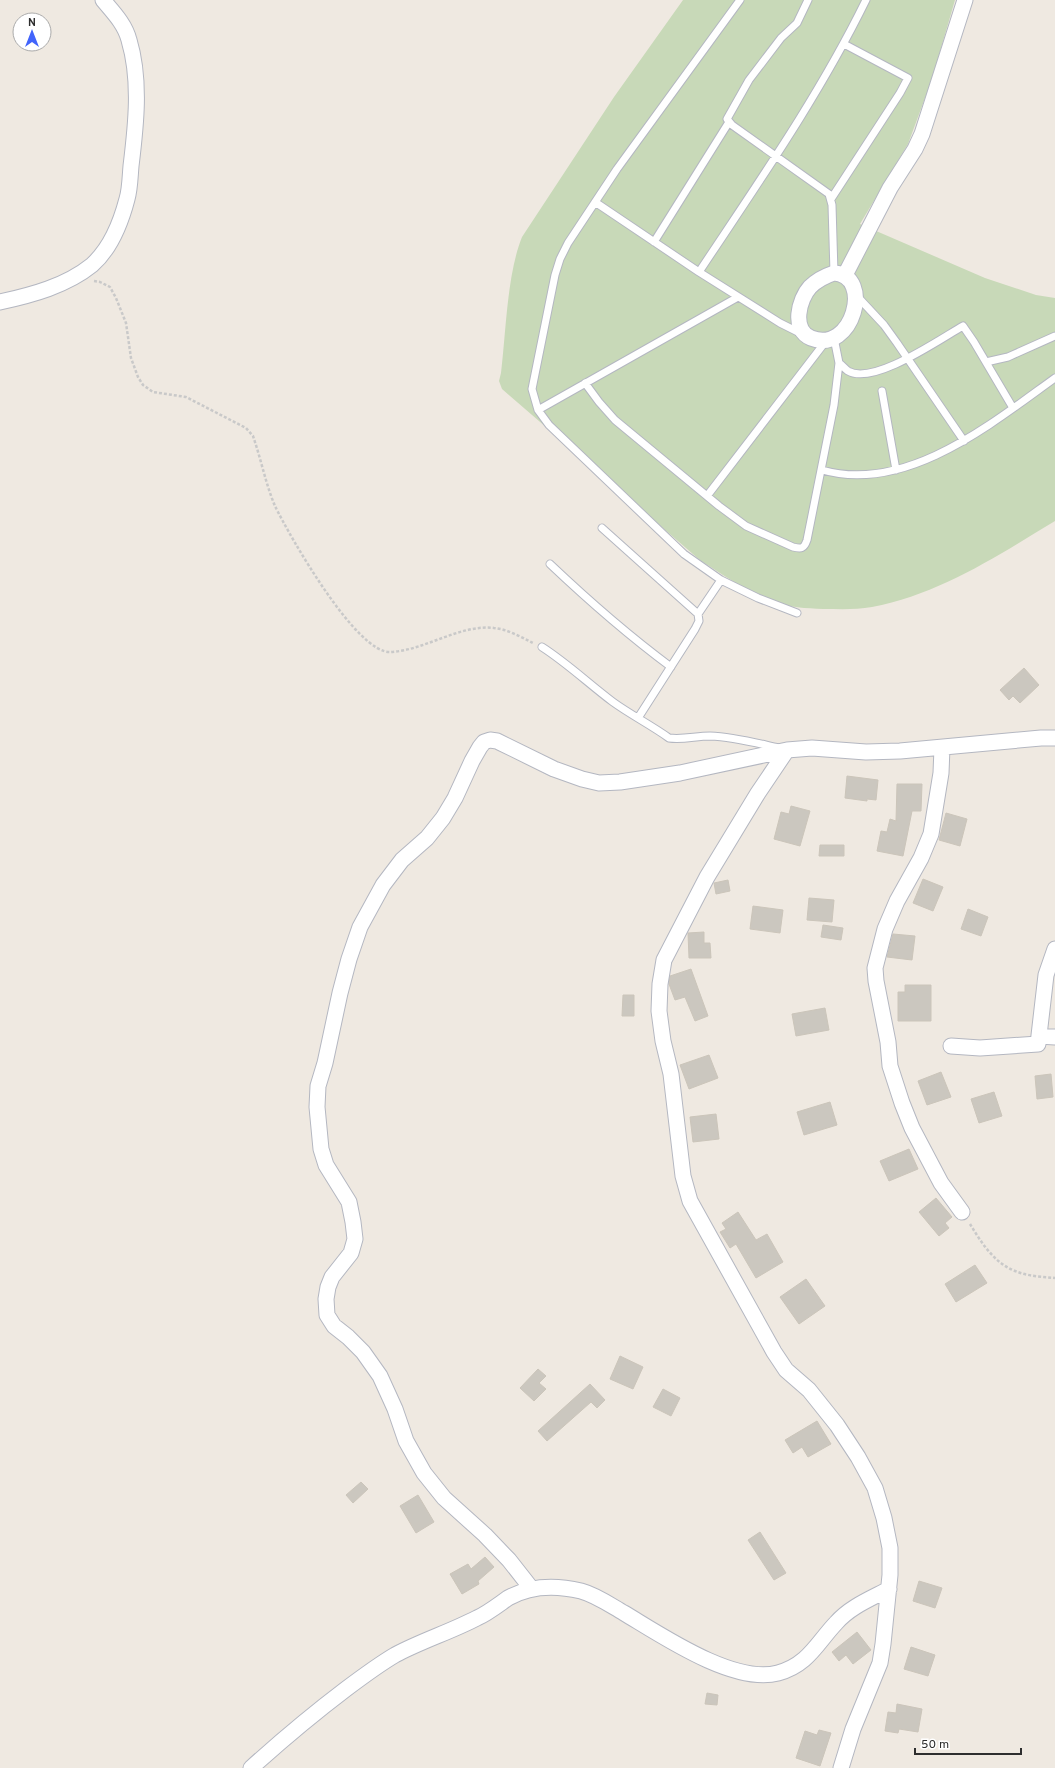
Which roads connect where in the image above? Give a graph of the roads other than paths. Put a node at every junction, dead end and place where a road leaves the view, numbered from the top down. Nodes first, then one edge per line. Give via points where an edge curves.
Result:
1 (103, 0) edge
2 (740, 0) edge
3 (808, 0) edge
4 (866, 0) edge
5 (965, 0) edge
6 (844, 44) junction
7 (729, 122) junction
8 (775, 156) junction
9 (831, 199) junction
10 (594, 202) junction
11 (654, 242) junction
12 (699, 272) junction
13 (840, 274) junction
14 (854, 293) junction
15 (738, 297) junction
16 (0, 302) edge
17 (805, 335) junction
18 (1055, 336) edge
19 (830, 339) junction
20 (908, 358) junction
21 (986, 362) junction
22 (839, 363) junction
23 (1055, 378) edge
24 (585, 383) junction
25 (882, 391) dead end
26 (1013, 408) junction
27 (538, 410) junction
28 (964, 441) junction
29 (822, 470) junction
30 (896, 470) junction
31 (707, 496) junction
32 (602, 528) dead end
33 (550, 564) dead end
34 (721, 580) junction
35 (797, 613) dead end
36 (698, 614) junction
37 (542, 647) road end
38 (671, 667) junction
39 (638, 718) junction
40 (1055, 738) edge
41 (942, 748) junction
42 (787, 750) junction
43 (1055, 949) edge
44 (1039, 1036) junction
45 (1055, 1037) edge
46 (951, 1046) dead end
47 (962, 1212) road end
48 (531, 1588) junction
49 (889, 1589) junction
50 (251, 1768) edge
51 (842, 1768) edge

1 - 16 street via 129,38 134,62 136,110 128,191 119,223 108,246 92,264 68,281 43,291
2 - 10 lane
3 - 7 lane via 797,23 781,38 749,80 727,118
4 - 6 lane
5 - 13 street via 922,134
6 - 8 lane
6 - 9 lane via 908,78
7 - 8 lane
7 - 11 lane
8 - 9 lane via 829,194
8 - 12 lane
9 - 13 lane
10 - 11 lane
10 - 27 lane via 568,243 555,275 532,389
11 - 12 lane
12 - 15 lane
13 - 14 street via 849,279
13 - 17 street via 817,281 803,298 799,320
14 - 19 street via 852,317 842,332
14 - 20 lane via 884,325
15 - 17 lane
15 - 24 lane
17 - 19 street via 816,339
18 - 21 lane via 1008,357
19 - 22 lane
19 - 31 lane
20 - 21 lane via 963,326
20 - 22 lane via 893,366 858,374 848,372
20 - 28 lane
21 - 26 lane
22 - 29 lane
23 - 26 lane
24 - 27 lane
24 - 31 lane via 615,420
25 - 30 lane
26 - 28 lane
27 - 34 lane via 549,425 684,554
28 - 30 lane
29 - 30 lane via 848,475
29 - 31 lane via 808,540 801,549 746,526
32 - 36 lane
33 - 38 lane via 599,611
34 - 35 lane
34 - 36 lane
36 - 38 lane via 695,629
37 - 39 lane via 560,658 614,703
38 - 39 lane
39 - 42 lane via 669,738 678,740 708,736 728,737
40 - 41 street
41 - 42 street via 866,752 812,748
41 - 47 street via 930,834 885,929 875,968 890,1066 902,1103 941,1183
42 - 48 street via 680,773 599,783 554,769 497,741 484,742 443,818 427,838 402,860 383,885 360,928 349,959 318,1086 317,1107 321,1149 326,1165 349,1202 355,1239 351,1253 328,1286 327,1315 334,1326 363,1352 380,1376 406,1441 424,1473 444,1498 504,1555
42 - 49 street via 706,877 664,960 659,1011 683,1176 690,1201 774,1352 786,1370 809,1390 837,1425 875,1488 890,1548
43 - 44 street via 1046,975
44 - 45 street
44 - 46 street via 1038,1044 980,1048
48 - 49 street via 562,1588 582,1592 604,1601 714,1663 757,1675 777,1673 794,1666 809,1656 835,1623 851,1609
48 - 50 street via 510,1597 478,1618 395,1655 376,1667 289,1734
49 - 51 street via 880,1663 853,1729

